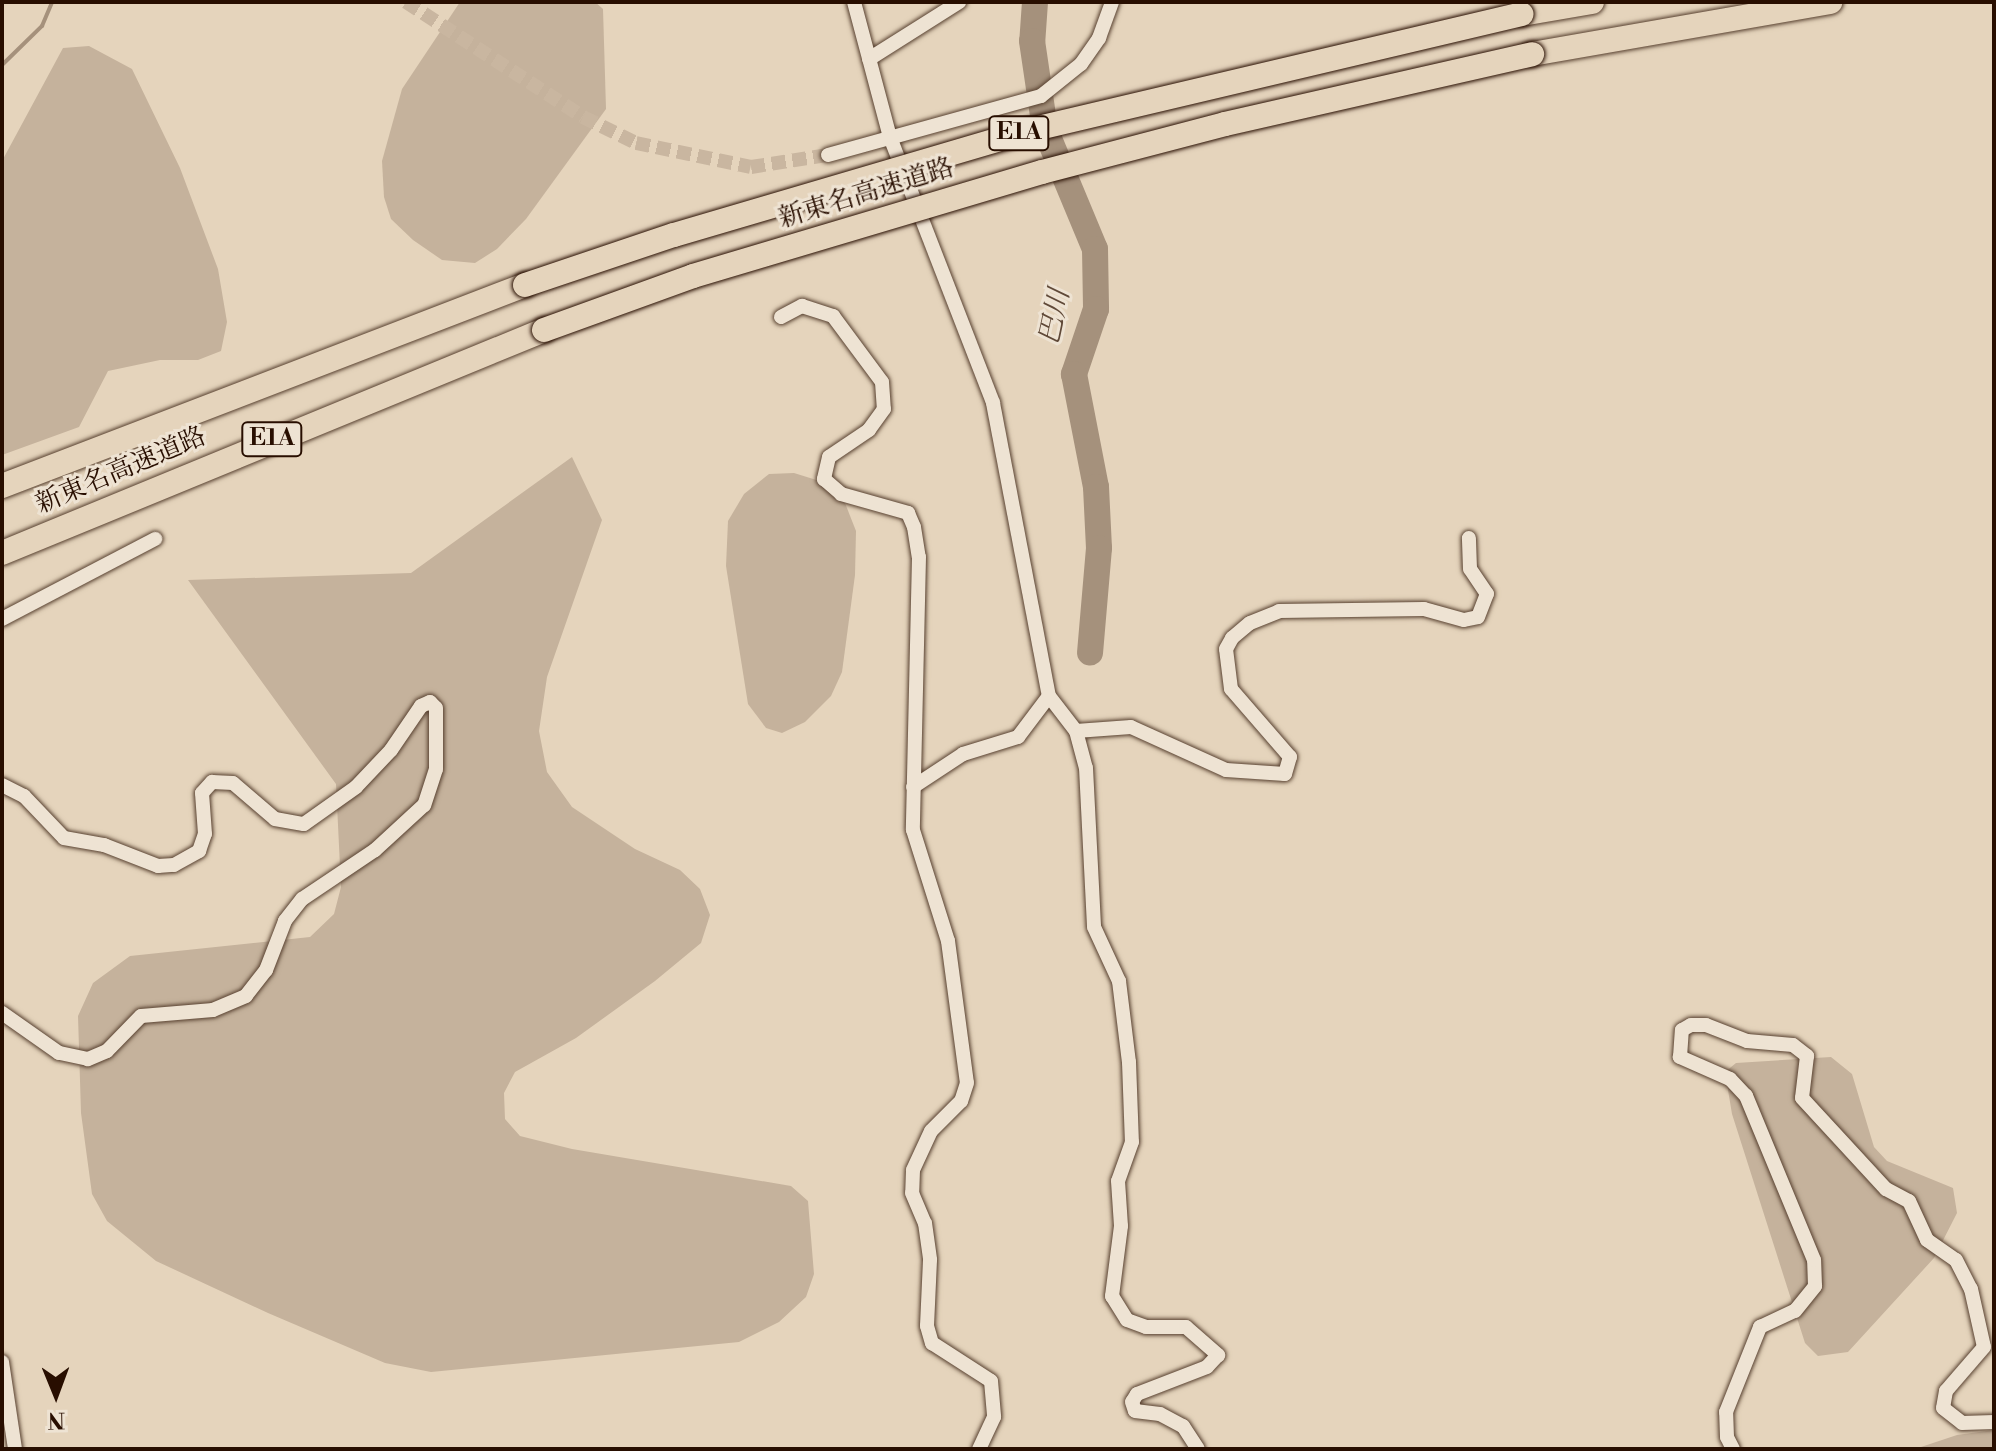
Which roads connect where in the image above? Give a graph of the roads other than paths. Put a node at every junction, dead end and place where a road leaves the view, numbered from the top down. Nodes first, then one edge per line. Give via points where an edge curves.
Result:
1 (854, 2) edge
2 (959, 2) edge
3 (1112, 2) edge
4 (1592, 2) edge
5 (1830, 2) edge
6 (869, 59) junction
7 (890, 137) junction
8 (828, 155) tunnel mouth
9 (781, 317) dead end
10 (2, 486) edge
11 (1469, 538) dead end
12 (155, 539) dead end
13 (2, 553) edge
14 (2, 619) edge
15 (1049, 696) junction
16 (1076, 731) junction
17 (2, 785) edge
18 (913, 787) junction
19 (2, 1013) edge
20 (2, 1362) edge
21 (1994, 1422) edge
22 (15, 1449) edge
23 (979, 1449) edge
24 (1198, 1449) edge
25 (1733, 1449) edge

1 - 6 street
2 - 6 street
3 - 7 street via 1099,38 1061,83 1016,106
4 - 10 highway, 新東名高速道路 / E1A, bridge via 1030,130 674,235 525,285
5 - 13 highway, 新東名高速道路 / E1A, bridge via 1532,54 1225,124 1042,172 693,276 544,330
6 - 7 street
7 - 8 street
7 - 15 street via 993,403
9 - 18 street via 802,306 833,316 882,382 884,409 869,430 829,457 823,471 841,494 908,513 914,527 919,557
11 - 16 street via 1470,569 1487,594 1478,617 1464,620 1424,609 1279,611 1250,623 1232,638 1226,649 1231,689 1290,757 1285,774 1262,777 1226,770 1131,727
12 - 14 street
15 - 16 street
15 - 18 street via 1018,737 963,754
16 - 24 street via 1086,768 1094,927 1119,981 1129,1062 1132,1142 1118,1181 1121,1226 1112,1296 1127,1320 1146,1327 1186,1327 1218,1355 1207,1367 1137,1394 1132,1402 1135,1411 1160,1414 1183,1426
17 - 19 street via 24,796 64,838 104,845 158,866 174,865 199,851 205,834 202,793 212,782 233,783 275,819 304,824 356,787 391,750 421,706 430,702 436,708 436,769 424,805 375,850 302,899 285,921 266,970 246,996 213,1010 141,1016 107,1051 88,1059 59,1053
18 - 23 street via 913,830 958,987 967,1083 961,1101 931,1131 913,1170 912,1193 928,1248 932,1343 991,1381 994,1417
20 - 22 street
21 - 25 street via 1962,1423 1943,1408 1946,1391 1984,1347 1971,1289 1956,1260 1927,1240 1909,1201 1886,1189 1802,1098 1807,1056 1793,1045 1747,1041 1706,1025 1691,1025 1682,1030 1680,1057 1730,1079 1746,1096 1814,1260 1815,1286 1795,1311 1760,1327 1726,1412

